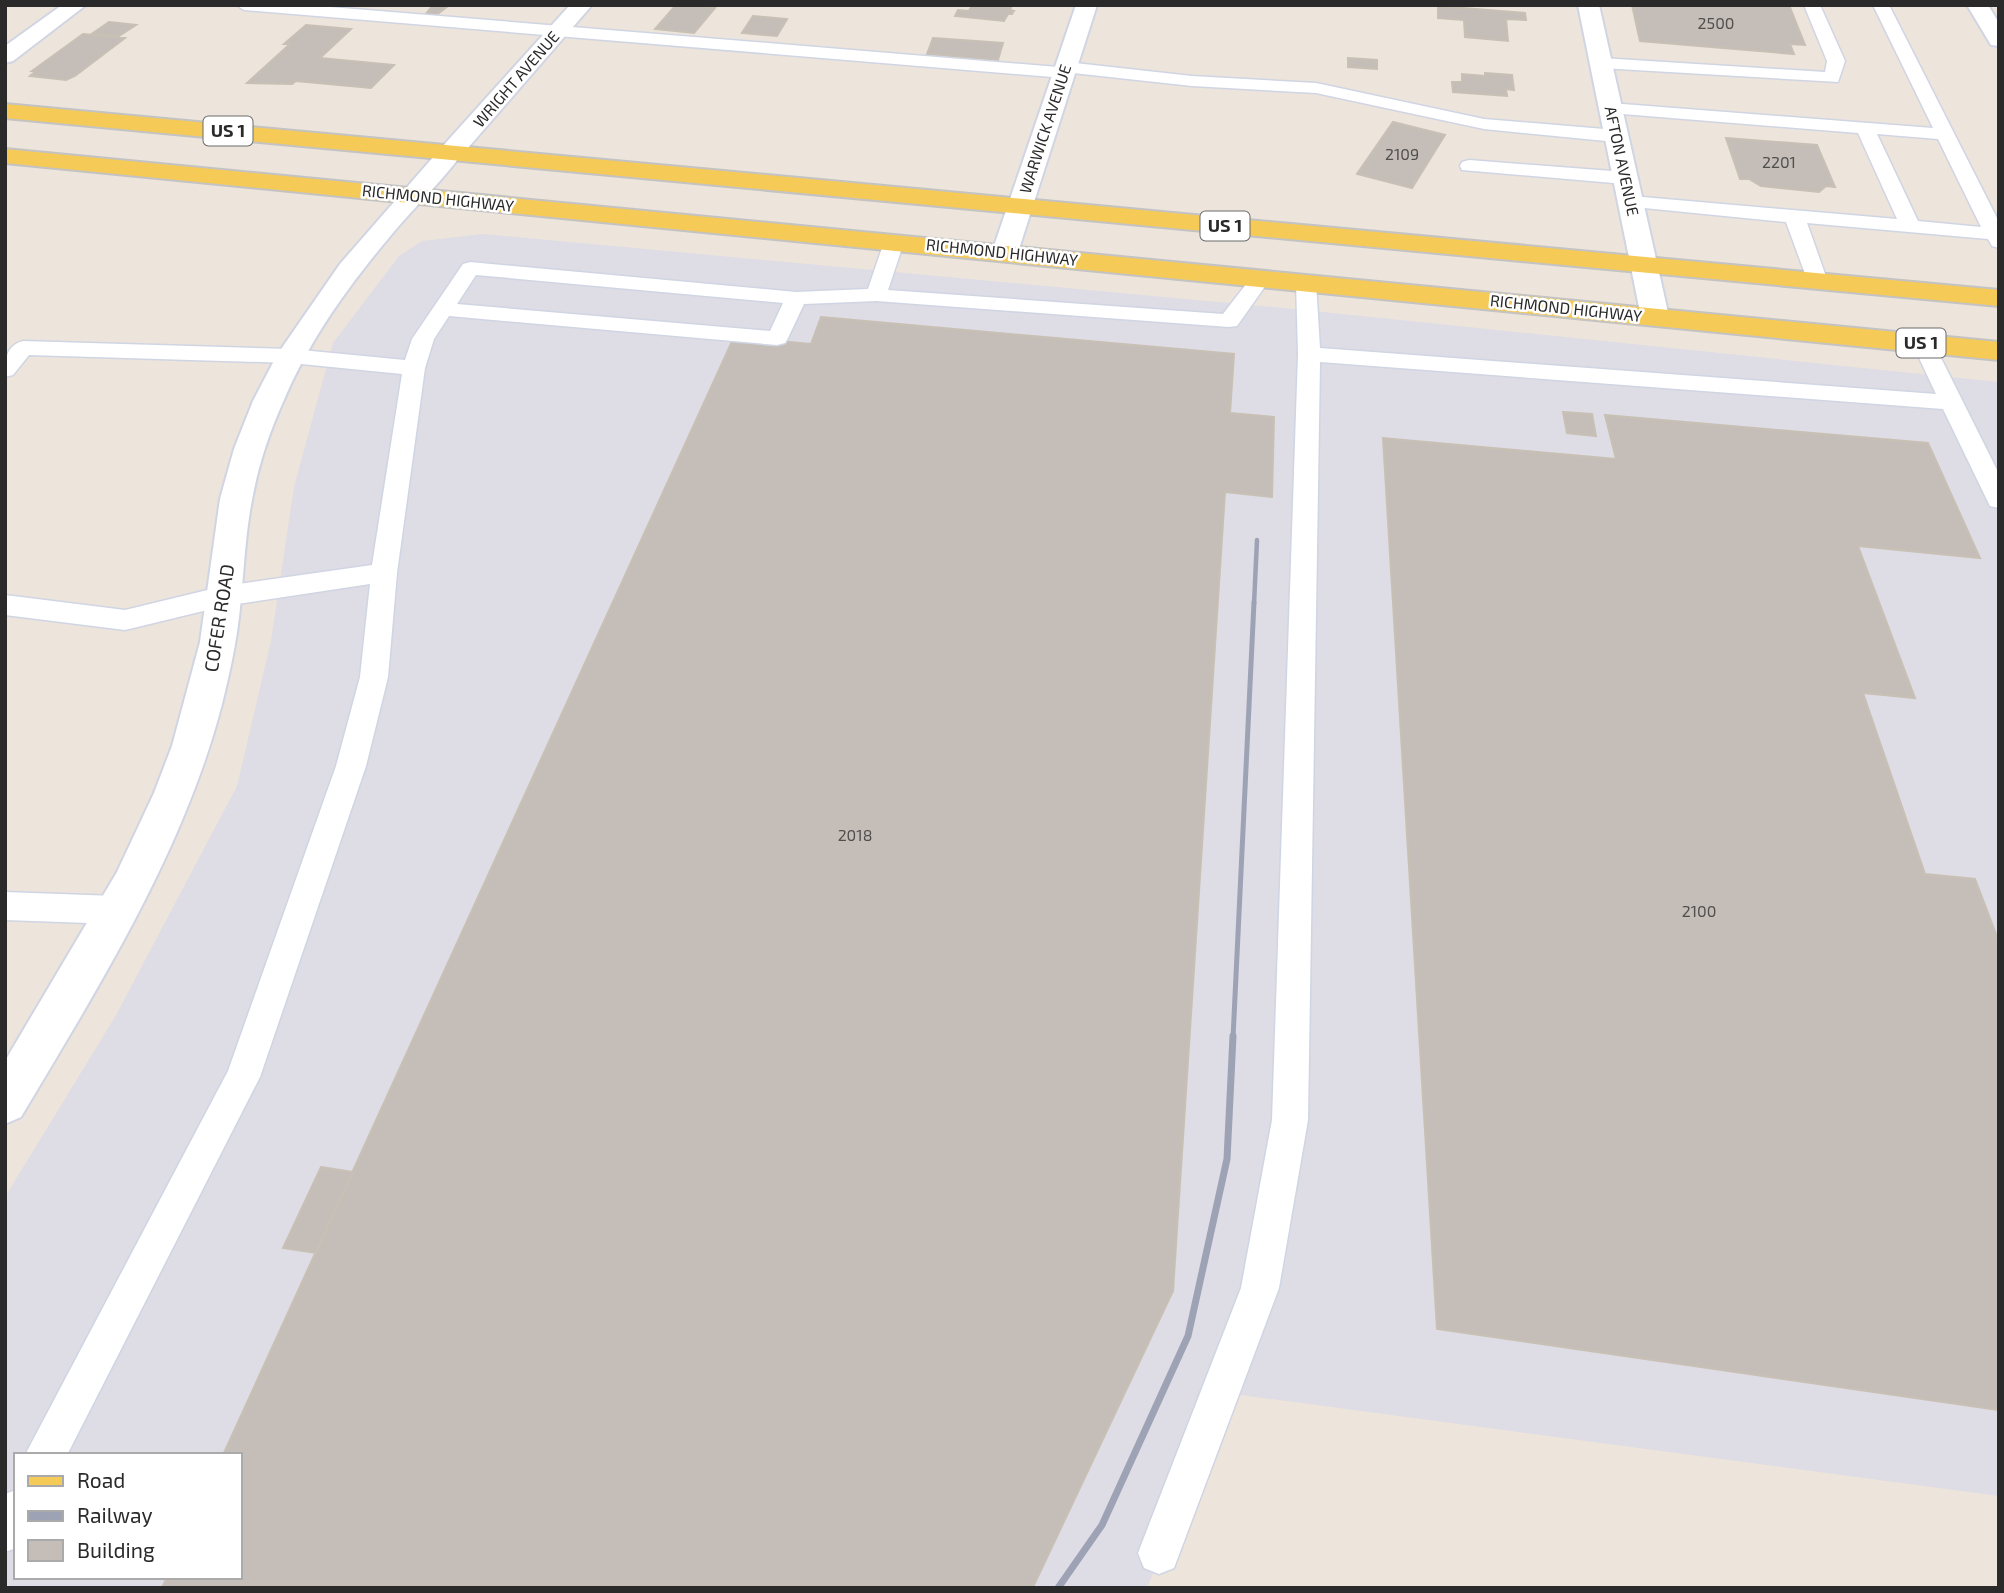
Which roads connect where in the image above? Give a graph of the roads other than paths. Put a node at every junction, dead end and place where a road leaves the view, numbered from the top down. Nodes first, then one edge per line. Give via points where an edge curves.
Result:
1 (76, 5) edge
2 (244, 5) edge
3 (582, 5) edge
4 (1087, 5) edge
5 (1588, 5) edge
6 (1812, 5) edge
7 (1881, 5) edge
8 (1977, 5) edge
9 (326, 9) edge
10 (558, 32) junction
11 (1999, 40) edge
12 (5, 56) edge
13 (1601, 63) junction
14 (1065, 70) junction
15 (5, 111) edge
16 (1424, 112) junction
17 (1552, 112) dead end
18 (1606, 119) junction
19 (1866, 128) junction
20 (1945, 134) junction
21 (451, 152) junction
22 (5, 156) edge
23 (1469, 166) dead end
24 (1625, 177) junction
25 (411, 195) junction
26 (1631, 202) junction
27 (1019, 206) junction
28 (1794, 216) junction
29 (1910, 226) junction
30 (1996, 238) edge
31 (894, 242) junction
32 (1005, 252) junction
33 (1644, 267) junction
34 (1262, 278) junction
35 (1306, 282) junction
36 (1818, 282) junction
37 (876, 295) junction
38 (796, 298) junction
39 (1999, 299) edge
40 (442, 309) junction
41 (1655, 317) junction
42 (1923, 343) junction
43 (1999, 351) edge
44 (1309, 355) junction
45 (291, 356) junction
46 (414, 368) junction
47 (5, 370) edge
48 (1950, 402) junction
49 (1999, 500) edge
50 (384, 573) junction
51 (224, 596) junction
52 (5, 605) edge
53 (5, 906) edge
54 (116, 910) junction
55 (5, 1102) edge
56 (46, 1453) edge
57 (14, 1515) edge
58 (5, 1531) edge
59 (1158, 1553) dead end

1 - 12 street
2 - 9 lane
3 - 10 street, WRIGHT AVENUE
4 - 14 street, WARWICK AVENUE
5 - 13 street, AFTON AVENUE
6 - 13 lane via 1836,61 1832,78
7 - 20 lane
8 - 11 street
9 - 10 lane
10 - 14 lane
10 - 21 street, WRIGHT AVENUE
13 - 18 street, AFTON AVENUE
14 - 16 lane via 1317,88
14 - 27 street, WARWICK AVENUE
15 - 21 main road, US 1
16 - 17 lane via 1463,107
16 - 18 lane via 1485,124
18 - 19 lane
18 - 24 street, AFTON AVENUE
19 - 20 lane
19 - 29 lane
20 - 30 lane
21 - 25 street, COFER ROAD
21 - 27 main road, US 1
22 - 25 main road, RICHMOND HIGHWAY / US 1
23 - 24 lane
24 - 26 street, AFTON AVENUE
25 - 31 main road, RICHMOND HIGHWAY / US 1
25 - 45 street, COFER ROAD via 338,283
26 - 28 lane
26 - 33 street, AFTON AVENUE
27 - 32 street, WARWICK AVENUE
27 - 33 main road, US 1
28 - 29 lane
28 - 36 lane
29 - 30 lane
31 - 32 main road, RICHMOND HIGHWAY / US 1
31 - 37 lane
32 - 34 main road, RICHMOND HIGHWAY / US 1
33 - 36 main road, US 1
33 - 41 street, AFTON AVENUE
34 - 35 main road, RICHMOND HIGHWAY / US 1
34 - 37 lane via 1229,321
35 - 41 main road, RICHMOND HIGHWAY / US 1
35 - 44 lane
36 - 39 main road, US 1
37 - 38 lane
38 - 40 lane via 470,268
38 - 40 lane via 777,338
40 - 46 lane via 423,340
41 - 42 main road, RICHMOND HIGHWAY / US 1
42 - 43 main road, RICHMOND HIGHWAY / US 1
42 - 48 lane
44 - 48 lane
44 - 59 lane via 1290,1120 1260,1288
45 - 46 lane
45 - 47 lane via 23,348
45 - 51 street, COFER ROAD via 253,438 236,498
46 - 50 lane
48 - 49 lane
50 - 51 lane
50 - 56 lane via 374,677 351,766 243,1077
51 - 52 lane via 125,620
51 - 54 street, COFER ROAD via 218,643 191,746 149,849
53 - 54 lane
54 - 55 street, COFER ROAD
57 - 58 lane

